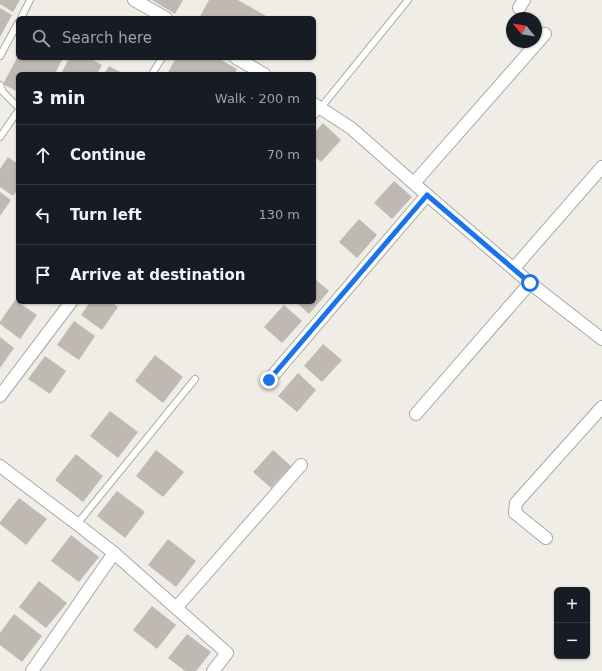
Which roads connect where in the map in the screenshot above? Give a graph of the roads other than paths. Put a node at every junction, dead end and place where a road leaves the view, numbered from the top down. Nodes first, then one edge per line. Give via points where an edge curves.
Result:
1 (30, 0) edge
2 (134, 0) edge
3 (408, 0) edge
4 (21, 16) edge
5 (162, 16) edge
6 (16, 27) edge
7 (545, 34) dead end
8 (0, 56) edge
9 (161, 60) edge
10 (240, 60) edge
11 (153, 72) edge
12 (260, 72) edge
13 (0, 85) edge
14 (16, 105) edge
15 (316, 109) edge
16 (16, 114) edge
17 (0, 137) edge
18 (602, 167) edge
19 (414, 183) junction
20 (427, 195) junction
21 (514, 268) junction
22 (530, 283) junction
23 (69, 304) edge
24 (602, 339) edge
25 (195, 379) dead end
26 (269, 380) dead end
27 (0, 396) edge
28 (602, 408) edge
29 (416, 414) dead end
30 (301, 465) dead end
31 (1, 468) edge
32 (77, 524) junction
33 (546, 538) dead end
34 (114, 554) junction
35 (176, 608) junction
36 (32, 671) edge
37 (213, 671) edge

1 - 4 lane
2 - 5 street
3 - 15 lane
6 - 8 lane
7 - 19 street
9 - 11 lane
10 - 12 street
13 - 14 lane via 3,92
15 - 19 street via 351,128
16 - 17 lane
18 - 21 street
19 - 20 street
20 - 21 street
20 - 26 street
21 - 22 street
22 - 24 street
22 - 29 street
23 - 27 street
25 - 32 lane
28 - 33 street via 516,503 515,513
30 - 35 street
31 - 32 street
32 - 34 street
34 - 35 street
34 - 36 street
35 - 37 street via 227,652

